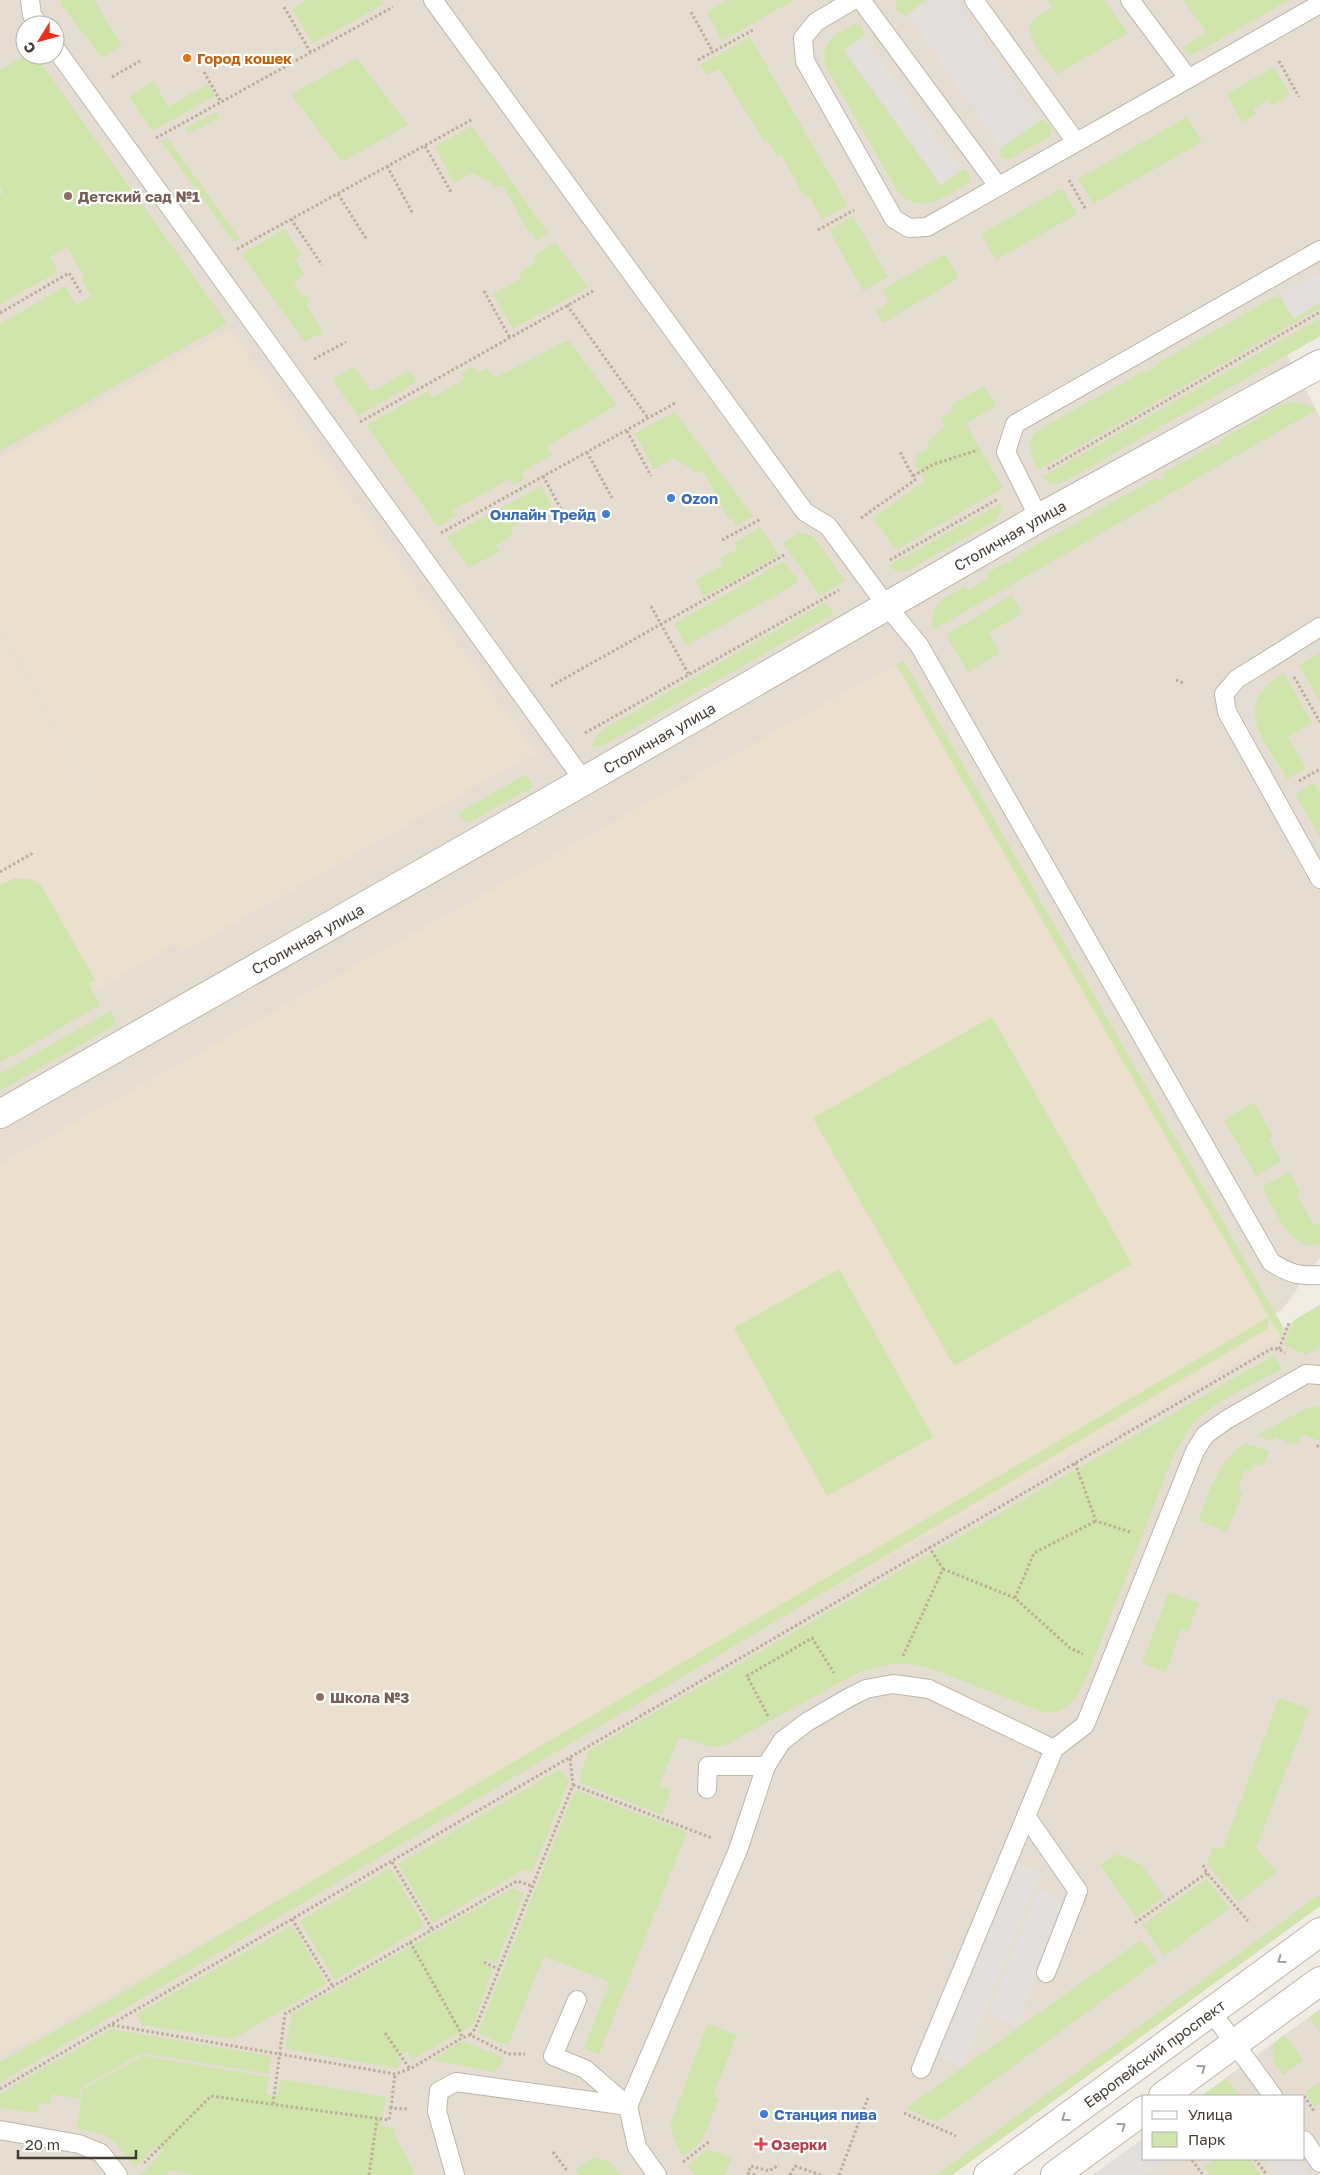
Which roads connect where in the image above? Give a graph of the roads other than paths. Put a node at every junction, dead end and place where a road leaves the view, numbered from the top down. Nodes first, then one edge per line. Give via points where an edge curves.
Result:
1 (30, 0) edge
2 (433, 0) edge
3 (853, 0) edge
4 (861, 0) edge
5 (974, 0) edge
6 (1130, 0) edge
7 (1320, 4) edge
8 (32, 15) edge
9 (65, 62) edge
10 (1188, 78) junction
11 (1076, 142) junction
12 (998, 186) junction
13 (1320, 250) edge
14 (1318, 369) edge
15 (1039, 518) junction
16 (886, 605) junction
17 (1320, 627) edge
18 (584, 781) junction
19 (1320, 879) edge
20 (0, 1114) edge
21 (1320, 1275) edge
22 (1320, 1375) edge
23 (1054, 1749) junction
24 (766, 1766) junction
25 (707, 1789) dead end
26 (1026, 1816) junction
27 (1320, 1932) edge
28 (1046, 1973) dead end
29 (1320, 1981) edge
30 (577, 2000) dead end
31 (1211, 2012) junction
32 (1234, 2044) junction
33 (921, 2069) dead end
34 (1163, 2095) edge
35 (1272, 2095) edge
36 (628, 2106) junction
37 (1142, 2111) edge
38 (0, 2130) edge
39 (1305, 2141) edge
40 (1319, 2158) edge
41 (118, 2175) edge
42 (455, 2175) edge
43 (658, 2175) edge
44 (988, 2175) edge
45 (1054, 2175) edge

1 - 8 lane
2 - 16 lane via 805,512 828,526
3 - 12 lane via 816,22 803,38 805,61 894,218 909,228 927,227
4 - 12 lane
5 - 11 lane
6 - 10 lane
7 - 10 lane
9 - 18 lane
10 - 11 lane
11 - 12 lane
13 - 15 lane via 1015,424 1006,452
14 - 15 street, Столичная улица
15 - 16 street, Столичная улица
16 - 18 street, Столичная улица
16 - 21 lane via 919,645 1270,1262 1298,1276
17 - 19 lane via 1237,679 1224,694 1227,712
18 - 20 street, Столичная улица
22 - 23 lane via 1306,1374 1205,1435 1195,1451 1085,1725
23 - 24 lane via 930,1689 892,1684 866,1689 807,1722 782,1741
23 - 26 lane
24 - 25 lane via 708,1766
24 - 36 lane via 738,1850
26 - 28 lane via 1078,1891
26 - 33 lane
27 -> 31 street, Европейский проспект
29 - 32 street
30 - 36 lane via 553,2056 585,2069
31 - 32 lane
31 -> 44 street, Европейский проспект
34 -> 32 street
32 - 35 lane
36 - 42 lane via 456,2082 439,2091 438,2111
36 - 43 lane via 637,2147
45 -> 37 street
38 - 41 lane via 79,2144 101,2153
39 - 40 lane

